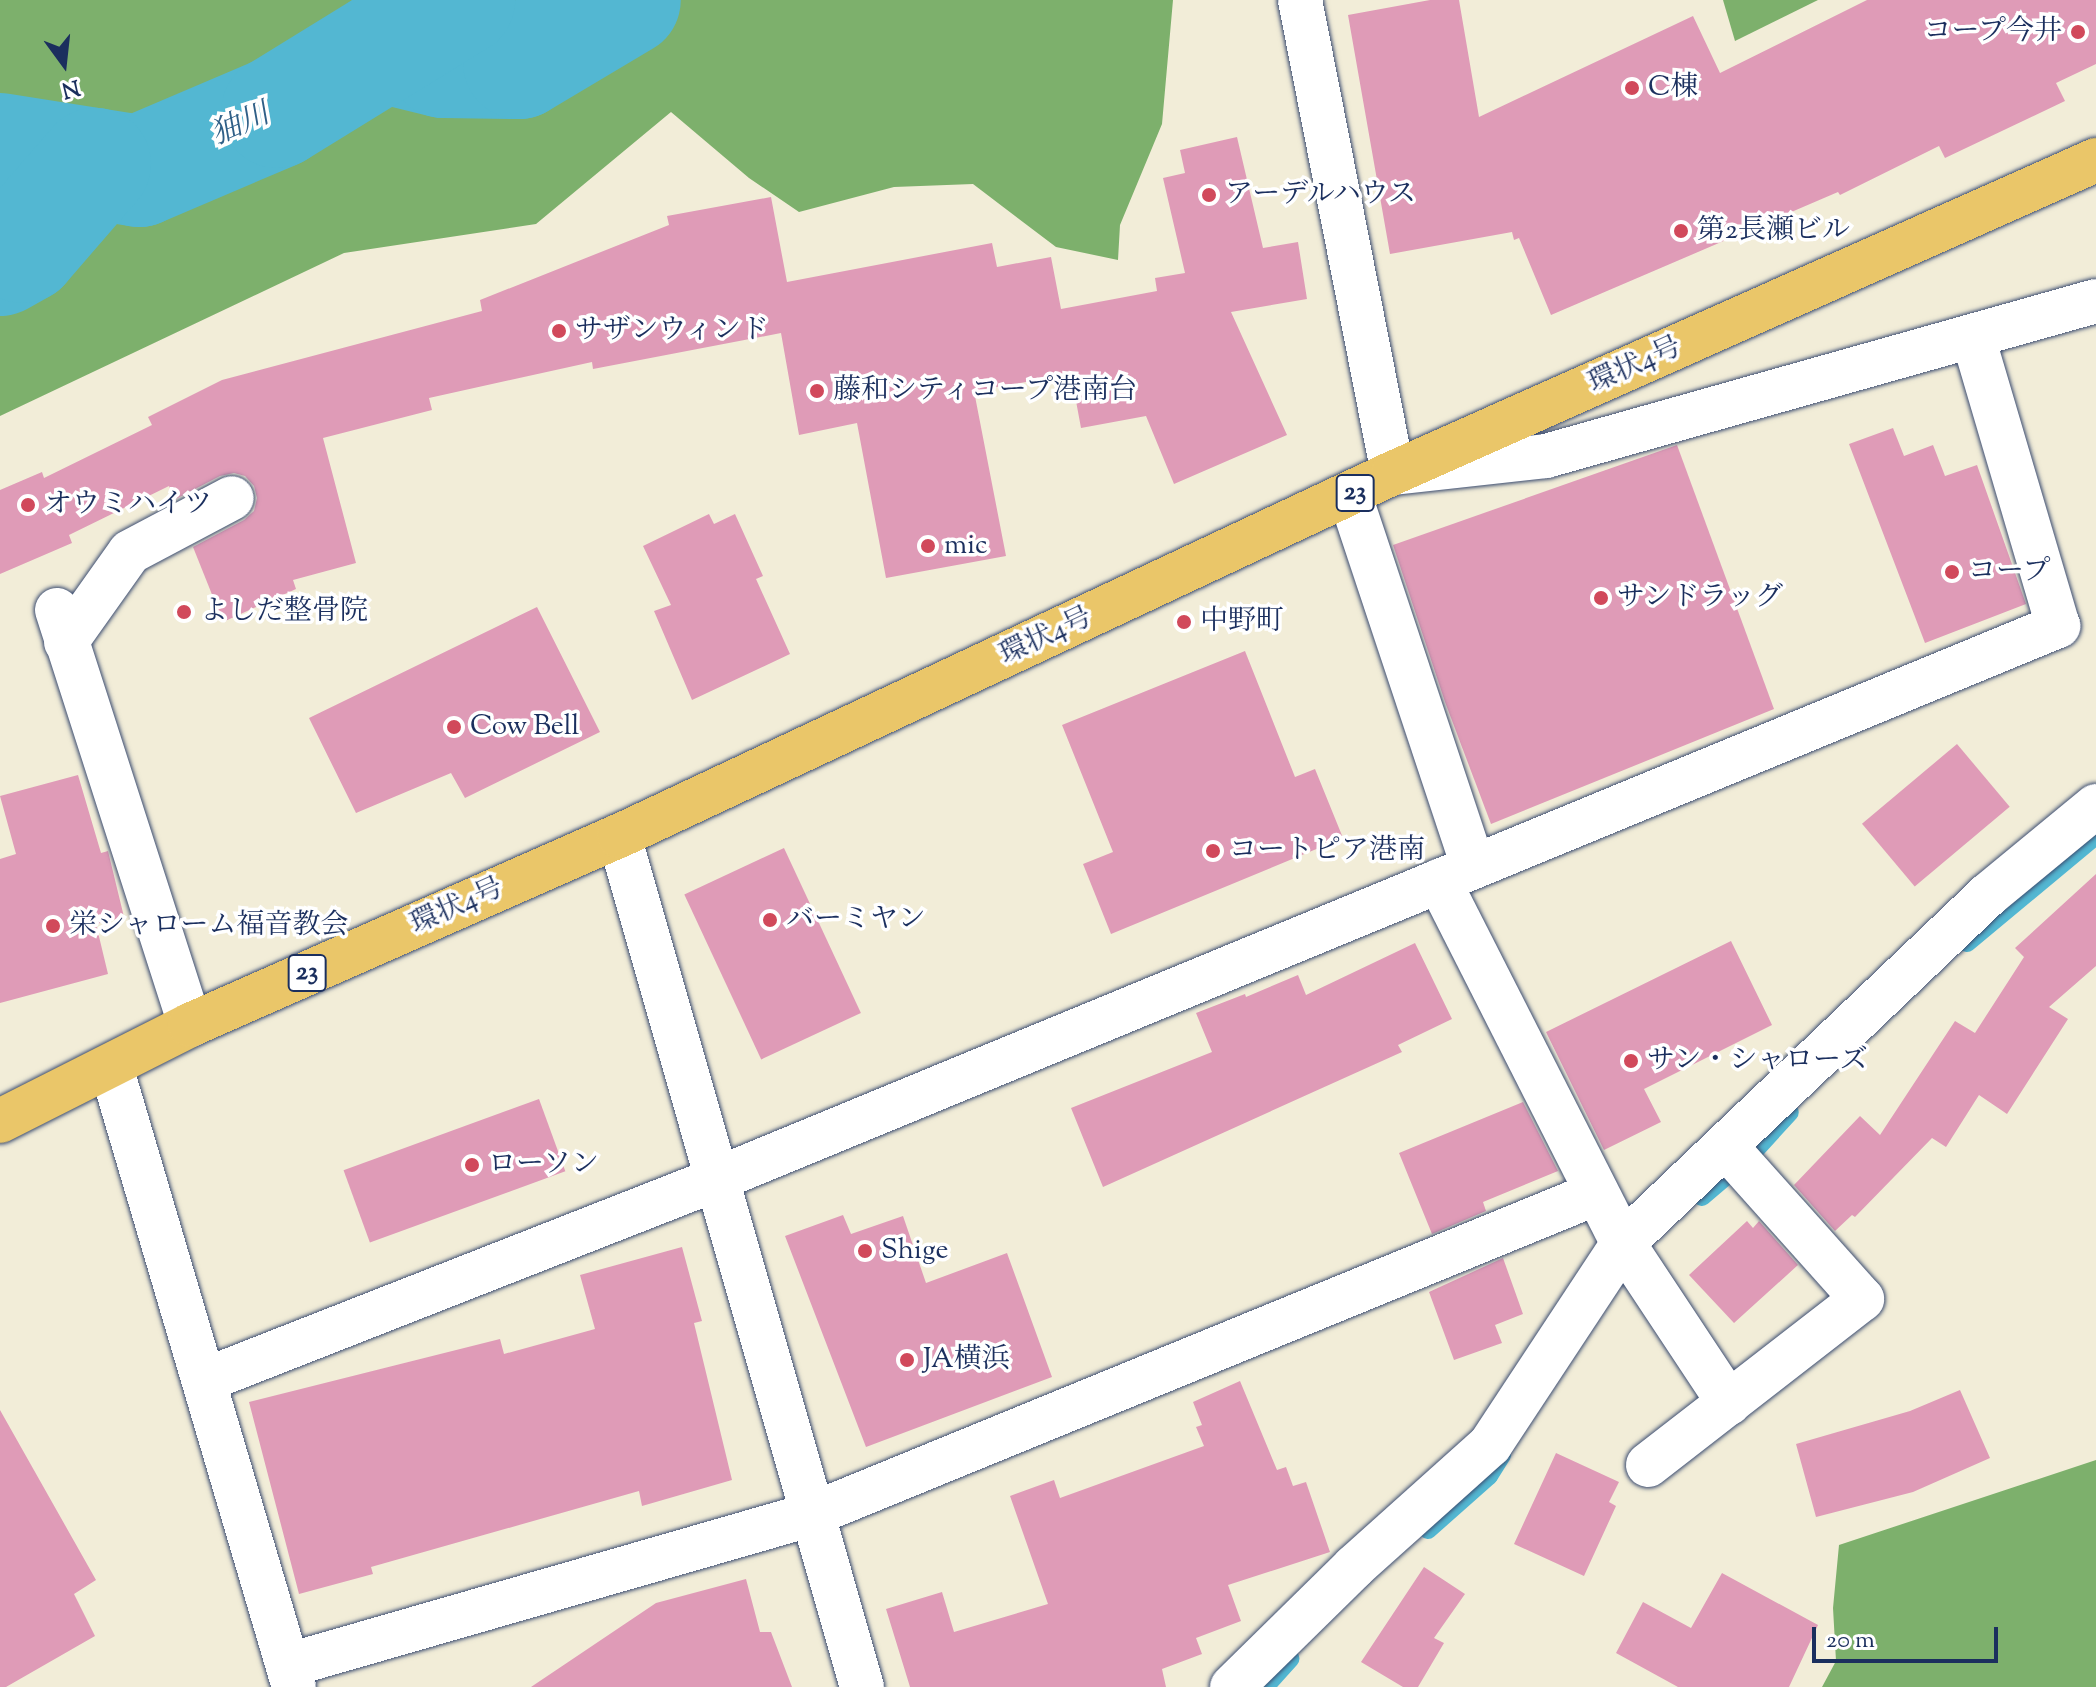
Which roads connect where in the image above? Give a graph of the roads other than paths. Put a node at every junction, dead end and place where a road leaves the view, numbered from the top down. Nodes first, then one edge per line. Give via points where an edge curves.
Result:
1 (1300, 0) edge
2 (2096, 160) edge
3 (2096, 301) edge
4 (1973, 338) junction
5 (1393, 473) junction
6 (1350, 496) junction
7 (232, 498) dead end
8 (2096, 806) edge
9 (619, 836) junction
10 (1456, 874) junction
11 (190, 1025) junction
12 (111, 1067) junction
13 (0, 1121) edge
14 (1727, 1149) junction
15 (717, 1179) junction
16 (1597, 1193) junction
17 (1626, 1248) junction
18 (205, 1380) junction
19 (1729, 1403) junction
20 (1648, 1465) dead end
21 (813, 1514) junction
22 (292, 1676) edge
23 (862, 1687) edge
24 (1232, 1687) edge

1 - 5 street
2 - 5 main road, 環状4号 / 23
3 - 4 street
4 - 5 street via 1546,456
4 - 10 street via 2058,626
5 - 6 main road, 環状4号 / 23
6 - 9 main road, 環状4号 / 23
6 - 10 street
7 - 11 street via 130,552 62,626
8 - 14 street via 1988,895
9 - 11 main road, 環状4号 / 23
9 - 15 street
10 - 15 street
10 - 16 street
11 - 12 main road, 環状4号 / 23
12 - 13 main road, 環状4号 / 23
12 - 18 street
14 - 17 street
14 - 19 street via 1862,1299
15 - 18 street
15 - 21 street
16 - 17 street
16 - 21 street
17 - 19 street
17 - 24 street via 1490,1445 1354,1567
18 - 22 street
19 - 20 street
21 - 22 street
21 - 23 street

